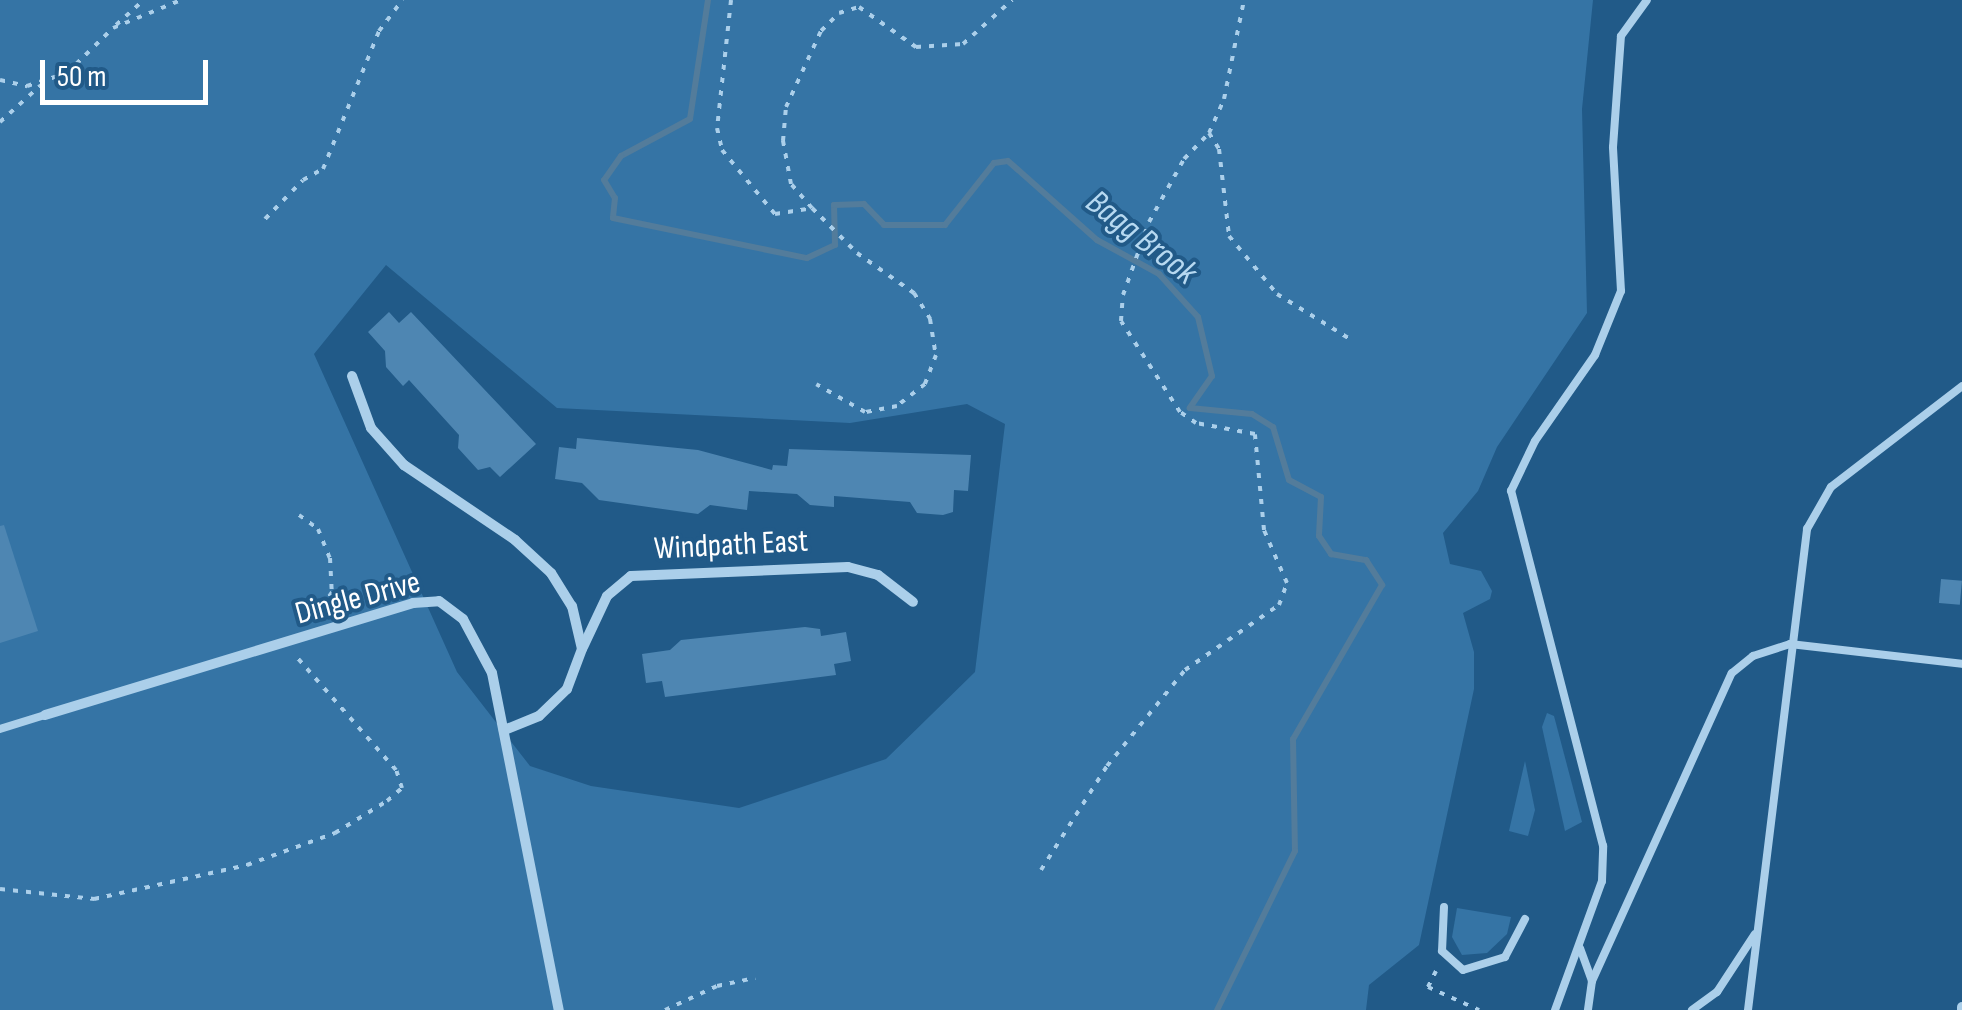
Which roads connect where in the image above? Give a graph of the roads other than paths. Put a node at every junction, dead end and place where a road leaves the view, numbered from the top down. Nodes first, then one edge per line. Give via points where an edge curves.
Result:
1 (1647, 0) edge
2 (352, 376) dead end
3 (1962, 386) edge
4 (912, 602) dead end
5 (1790, 644) junction
6 (582, 648) junction
7 (1962, 664) edge
8 (45, 715) joint
9 (0, 728) edge
10 (504, 730) junction
11 (1444, 907) dead end
12 (1525, 920) dead end
13 (1757, 930) junction
14 (1580, 948) junction
15 (1592, 981) junction
16 (559, 1010) edge
17 (1555, 1010) edge
18 (1588, 1010) edge
19 (1692, 1010) edge
20 (1748, 1010) edge

1 - 14 lane via 1621,36 1613,146 1621,290 1595,355 1534,441 1511,491 1603,846 1602,880
2 - 6 street via 371,428 404,465 551,573 572,606
3 - 5 lane via 1821,498 1803,539
4 - 6 street, Windpath East via 878,575 848,566 631,576 607,596
5 - 7 lane
5 - 13 lane
5 - 15 lane via 1753,656 1732,672
6 - 10 street, Windpath East via 567,689 539,716
8 - 9 lane
8 - 10 street, Dingle Drive via 413,603 439,601 479,641
10 - 16 street, Dingle Drive
11 - 12 lane via 1442,951 1463,970 1505,956
13 - 19 lane via 1717,992
13 - 20 lane
14 - 15 lane
14 - 17 lane
15 - 18 lane

